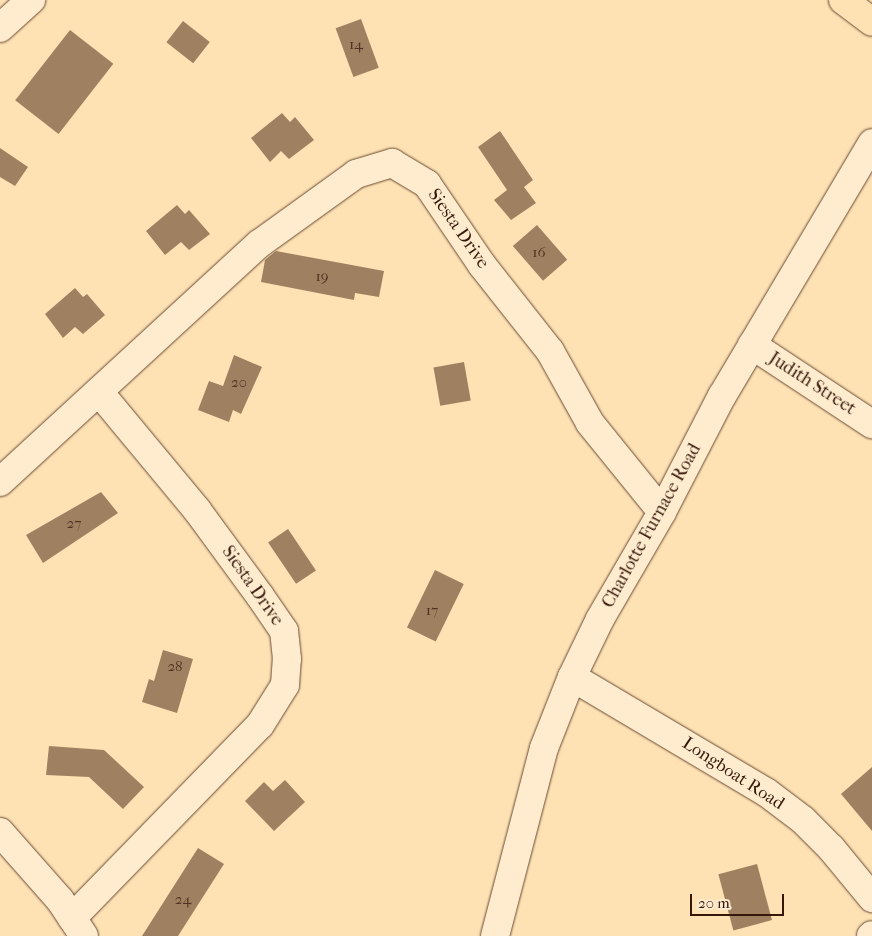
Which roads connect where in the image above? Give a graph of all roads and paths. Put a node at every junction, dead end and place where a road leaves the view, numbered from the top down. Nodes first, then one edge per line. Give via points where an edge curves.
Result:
1 (32, 0) edge
2 (844, 0) edge
3 (871, 21) edge
4 (0, 28) edge
5 (872, 143) edge
6 (752, 345) junction
7 (100, 393) junction
8 (872, 424) edge
9 (0, 482) edge
10 (662, 512) junction
11 (572, 677) junction
12 (0, 832) edge
13 (872, 898) edge
14 (78, 927) edge
15 (495, 936) edge

1 - 4 street
2 - 3 highway
5 - 6 street, Charlotte Furnace Road
6 - 8 street, Judith Street
6 - 10 street, Charlotte Furnace Road
7 - 9 street, Siesta Drive
7 - 10 street, Siesta Drive via 259,244 356,174 392,163 427,184 482,265 550,352 590,423
7 - 14 street, Siesta Drive via 197,510 260,596 284,631 287,659 285,685 260,725
10 - 11 street, Charlotte Furnace Road via 600,619
11 - 13 street, Longboat Road via 766,792 817,834
11 - 15 street, Charlotte Furnace Road via 544,748
12 - 14 street, Siesta Drive

